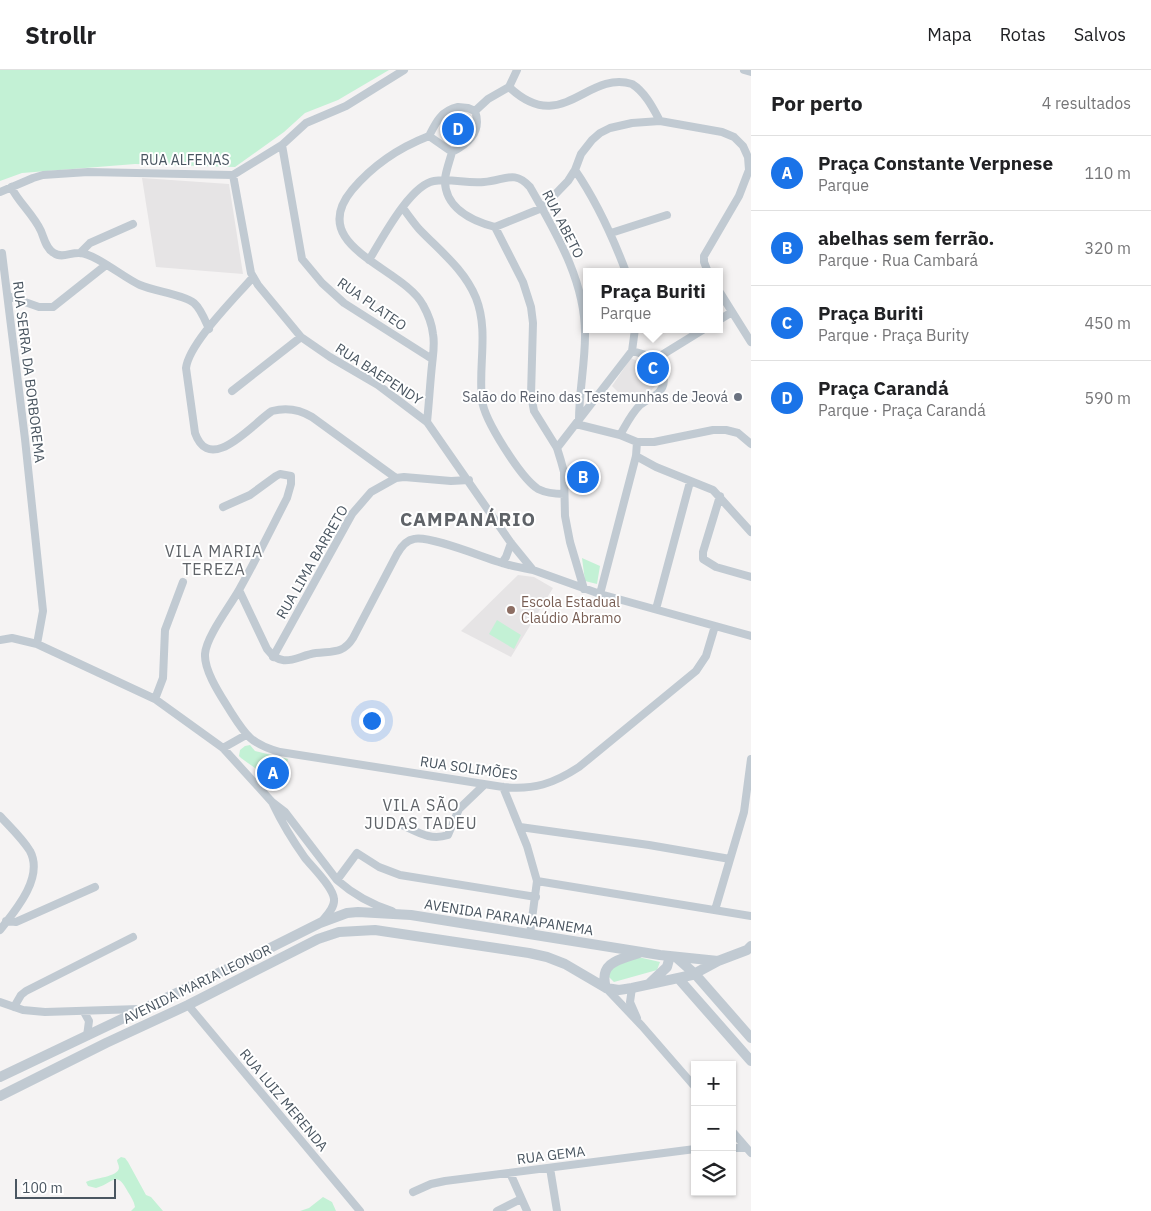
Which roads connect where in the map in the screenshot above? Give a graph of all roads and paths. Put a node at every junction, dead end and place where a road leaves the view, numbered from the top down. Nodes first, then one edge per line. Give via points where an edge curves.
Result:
1 (404, 70) edge
2 (517, 70) edge
3 (744, 70) edge
4 (751, 72) edge
5 (509, 87) junction
6 (475, 111) junction
7 (660, 121) junction
8 (429, 136) junction
9 (282, 145) junction
10 (452, 152) junction
11 (750, 169) edge
12 (575, 170) junction
13 (233, 175) junction
14 (445, 180) junction
15 (11, 187) junction
16 (0, 192) edge
17 (403, 208) junction
18 (542, 208) junction
19 (667, 215) dead end
20 (133, 224) dead end
21 (495, 227) junction
22 (611, 233) junction
23 (2, 253) dead end
24 (80, 253) junction
25 (370, 260) junction
26 (106, 265) junction
27 (624, 268) edge
28 (706, 268) edge
29 (253, 277) junction
30 (8, 296) junction
31 (723, 297) edge
32 (583, 304) edge
33 (732, 312) junction
34 (723, 318) edge
35 (209, 329) junction
36 (585, 333) edge
37 (634, 333) edge
38 (698, 333) edge
39 (301, 337) junction
40 (751, 342) edge
41 (632, 351) junction
42 (657, 358) junction
43 (432, 359) junction
44 (232, 391) dead end
45 (427, 422) junction
46 (577, 422) junction
47 (620, 435) junction
48 (637, 442) junction
49 (751, 444) edge
50 (557, 448) junction
51 (636, 456) junction
52 (396, 478) junction
53 (468, 480) junction
54 (690, 482) junction
55 (564, 494) junction
56 (720, 496) junction
57 (223, 507) dead end
58 (751, 532) edge
59 (511, 542) junction
60 (502, 563) junction
61 (533, 570) junction
62 (751, 577) edge
63 (184, 582) dead end
64 (584, 589) junction
65 (239, 590) junction
66 (600, 594) junction
67 (656, 609) junction
68 (715, 626) junction
69 (751, 636) edge
70 (0, 640) edge
71 (37, 644) junction
72 (273, 657) junction
73 (155, 698) junction
74 (246, 735) junction
75 (223, 748) junction
76 (751, 759) edge
77 (484, 785) junction
78 (503, 788) junction
79 (272, 802) junction
80 (1, 819) edge
81 (402, 825) dead end
82 (520, 827) junction
83 (730, 859) junction
84 (337, 880) junction
85 (537, 881) junction
86 (95, 887) dead end
87 (536, 896) junction
88 (715, 910) junction
89 (411, 915) junction
90 (751, 916) edge
91 (6, 921) junction
92 (320, 923) junction
93 (0, 930) edge
94 (530, 934) junction
95 (133, 937) dead end
96 (750, 950) edge
97 (643, 952) junction
98 (672, 956) junction
99 (252, 957) junction
100 (718, 961) junction
101 (259, 969) junction
102 (695, 974) junction
103 (678, 978) junction
104 (649, 984) junction
105 (606, 988) junction
106 (632, 988) junction
107 (0, 1002) edge
108 (188, 1005) junction
109 (14, 1007) junction
110 (141, 1009) junction
111 (84, 1012) junction
112 (642, 1026) junction
113 (88, 1036) junction
114 (751, 1038) edge
115 (751, 1061) edge
116 (0, 1077) edge
117 (691, 1082) edge
118 (0, 1096) edge
119 (736, 1135) edge
120 (736, 1148) edge
121 (691, 1150) edge
122 (749, 1150) edge
123 (550, 1168) junction
124 (510, 1173) junction
125 (413, 1192) dead end
126 (521, 1199) junction
127 (360, 1211) edge
128 (497, 1211) edge
129 (527, 1211) edge
130 (557, 1211) edge

1 - 9 street, RUA ALFENAS via 346,106 306,123
2 - 5 street
3 - 4 street
5 - 6 street
5 - 7 street via 533,103 550,104 605,77 618,78 643,94
6 - 8 street via 458,107 449,109 441,115
6 - 10 street via 476,130 470,139
7 - 11 street via 734,137 743,146
7 - 12 street via 610,128 600,133 581,154
8 - 10 street
8 - 25 street via 402,148 377,165 347,196 341,210 341,230 349,243
9 - 13 street, RUA ALFENAS
9 - 43 street, RUA PLATEO via 302,259 344,303
10 - 14 street
11 - 28 street via 739,196 704,256
12 - 18 street
12 - 22 street
13 - 15 street, RUA ALFENAS via 88,172 43,175
13 - 29 street, RUA BAEPENDY
14 - 17 street, RUA ABETO via 432,181 419,188
14 - 18 street, RUA ABETO via 487,182 517,177 530,187
14 - 21 street via 449,198 457,208 467,217
15 - 16 street, RUA ALFENAS
15 - 24 street via 33,217 51,251 64,256
17 - 25 street, RUA ABETO
17 - 55 street via 417,227 456,265 477,300 484,337 480,376 482,403 494,429 527,480 539,490
18 - 21 street
18 - 32 street, RUA ABETO via 575,275
19 - 22 street
20 - 24 street via 90,243
21 - 50 street via 523,282 531,307 531,395 534,411
22 - 27 street
23 - 30 street, RUA SERRA DA BORBOREMA
24 - 26 street
25 - 43 street via 408,286 420,300 434,335
26 - 30 street via 53,307 39,307
26 - 35 street via 143,286 191,300
29 - 35 street
29 - 39 street, RUA BAEPENDY
30 - 71 street, RUA SERRA DA BORBOREMA via 43,611
31 - 33 street
33 - 34 street
33 - 40 street
35 - 52 street via 191,352 186,368 195,434 201,445 209,449 224,448 272,411 297,410 312,416
36 - 46 street, RUA ABETO
37 - 41 street
38 - 42 street
39 - 44 street
39 - 45 street, RUA BAEPENDY via 378,385
41 - 42 street
41 - 46 street
42 - 47 street via 665,378 663,386 632,414
43 - 45 street
45 - 53 street, RUA BAEPENDY
46 - 47 street
46 - 50 street
47 - 48 street
48 - 49 street via 726,430 738,433
48 - 51 street
50 - 55 street via 564,472
51 - 54 street
51 - 66 street
52 - 53 street, RUA LIMA BARRETO
52 - 72 street, RUA LIMA BARRETO via 371,492 352,514
53 - 59 street, RUA BAEPENDY
54 - 56 street via 702,484
54 - 67 street
55 - 64 street via 564,516
56 - 58 street
56 - 62 street via 703,559 716,568
57 - 65 street via 280,474 291,476 287,498
59 - 60 street
59 - 61 street, RUA BAEPENDY
60 - 61 street
60 - 72 street via 440,543 417,538 408,541 397,554 346,647 294,660
61 - 64 street
63 - 73 street via 165,630 163,678
64 - 66 street
65 - 72 street
65 - 74 street via 206,646 205,658 214,683
66 - 67 street
67 - 68 street
68 - 69 street
68 - 78 street, RUA SOLIMÕES via 706,656 696,671 578,767 544,785
70 - 71 street, AVENIDA PARANAPANEMA via 12,638
71 - 73 street, AVENIDA PARANAPANEMA
73 - 75 street, AVENIDA PARANAPANEMA
74 - 75 street
74 - 77 street, RUA SOLIMÕES via 258,744 280,752
75 - 79 street, AVENIDA PARANAPANEMA
76 - 83 street via 744,812
77 - 78 street, RUA SOLIMÕES
77 - 81 street via 459,809 448,835 427,837
78 - 82 street
79 - 84 street, AVENIDA PARANAPANEMA via 285,812
79 - 92 street, AVENIDA PARANAPANEMA via 299,848 334,897 332,907
80 - 91 street via 26,846 34,865 32,883
82 - 83 street
82 - 85 street
83 - 88 street
84 - 87 street via 357,853 378,867 400,875
84 - 89 street, AVENIDA PARANAPANEMA via 367,902
85 - 87 street
85 - 88 street
86 - 91 street via 16,922
87 - 94 street
88 - 90 street
89 - 92 street, AVENIDA MARIA LEONOR via 358,912
89 - 94 street, AVENIDA PARANAPANEMA
91 - 93 street
92 - 99 street, AVENIDA MARIA LEONOR
94 - 97 street, AVENIDA PARANAPANEMA
95 - 109 street via 26,991
96 - 100 street
97 - 98 street, AVENIDA PARANAPANEMA
97 - 105 street via 610,965 604,975
98 - 100 street, AVENIDA PARANAPANEMA
98 - 102 street
98 - 104 street via 659,976
99 - 101 street
99 - 110 street, AVENIDA MARIA LEONOR
100 - 102 street
101 - 105 street, AVENIDA MARIA LEONOR via 318,939 339,932 375,930 547,957
101 - 108 street, AVENIDA MARIA LEONOR
102 - 103 street
102 - 114 street
103 - 104 street
103 - 115 street
104 - 106 street
105 - 106 street
105 - 112 street
106 - 112 street via 630,1002
107 - 109 street
108 - 118 street, AVENIDA MARIA LEONOR
108 - 127 street, RUA LUIZ MERENDA
109 - 111 street via 45,1012
110 - 111 street
110 - 113 street, AVENIDA MARIA LEONOR
111 - 113 street via 89,1021
112 - 117 street
113 - 116 street, AVENIDA MARIA LEONOR
119 - 122 street
120 - 122 street
121 - 123 street, RUA GEMA
123 - 124 street, RUA GEMA
123 - 130 street
124 - 125 street, RUA GEMA via 431,1184
124 - 126 street
126 - 128 street
126 - 129 street

